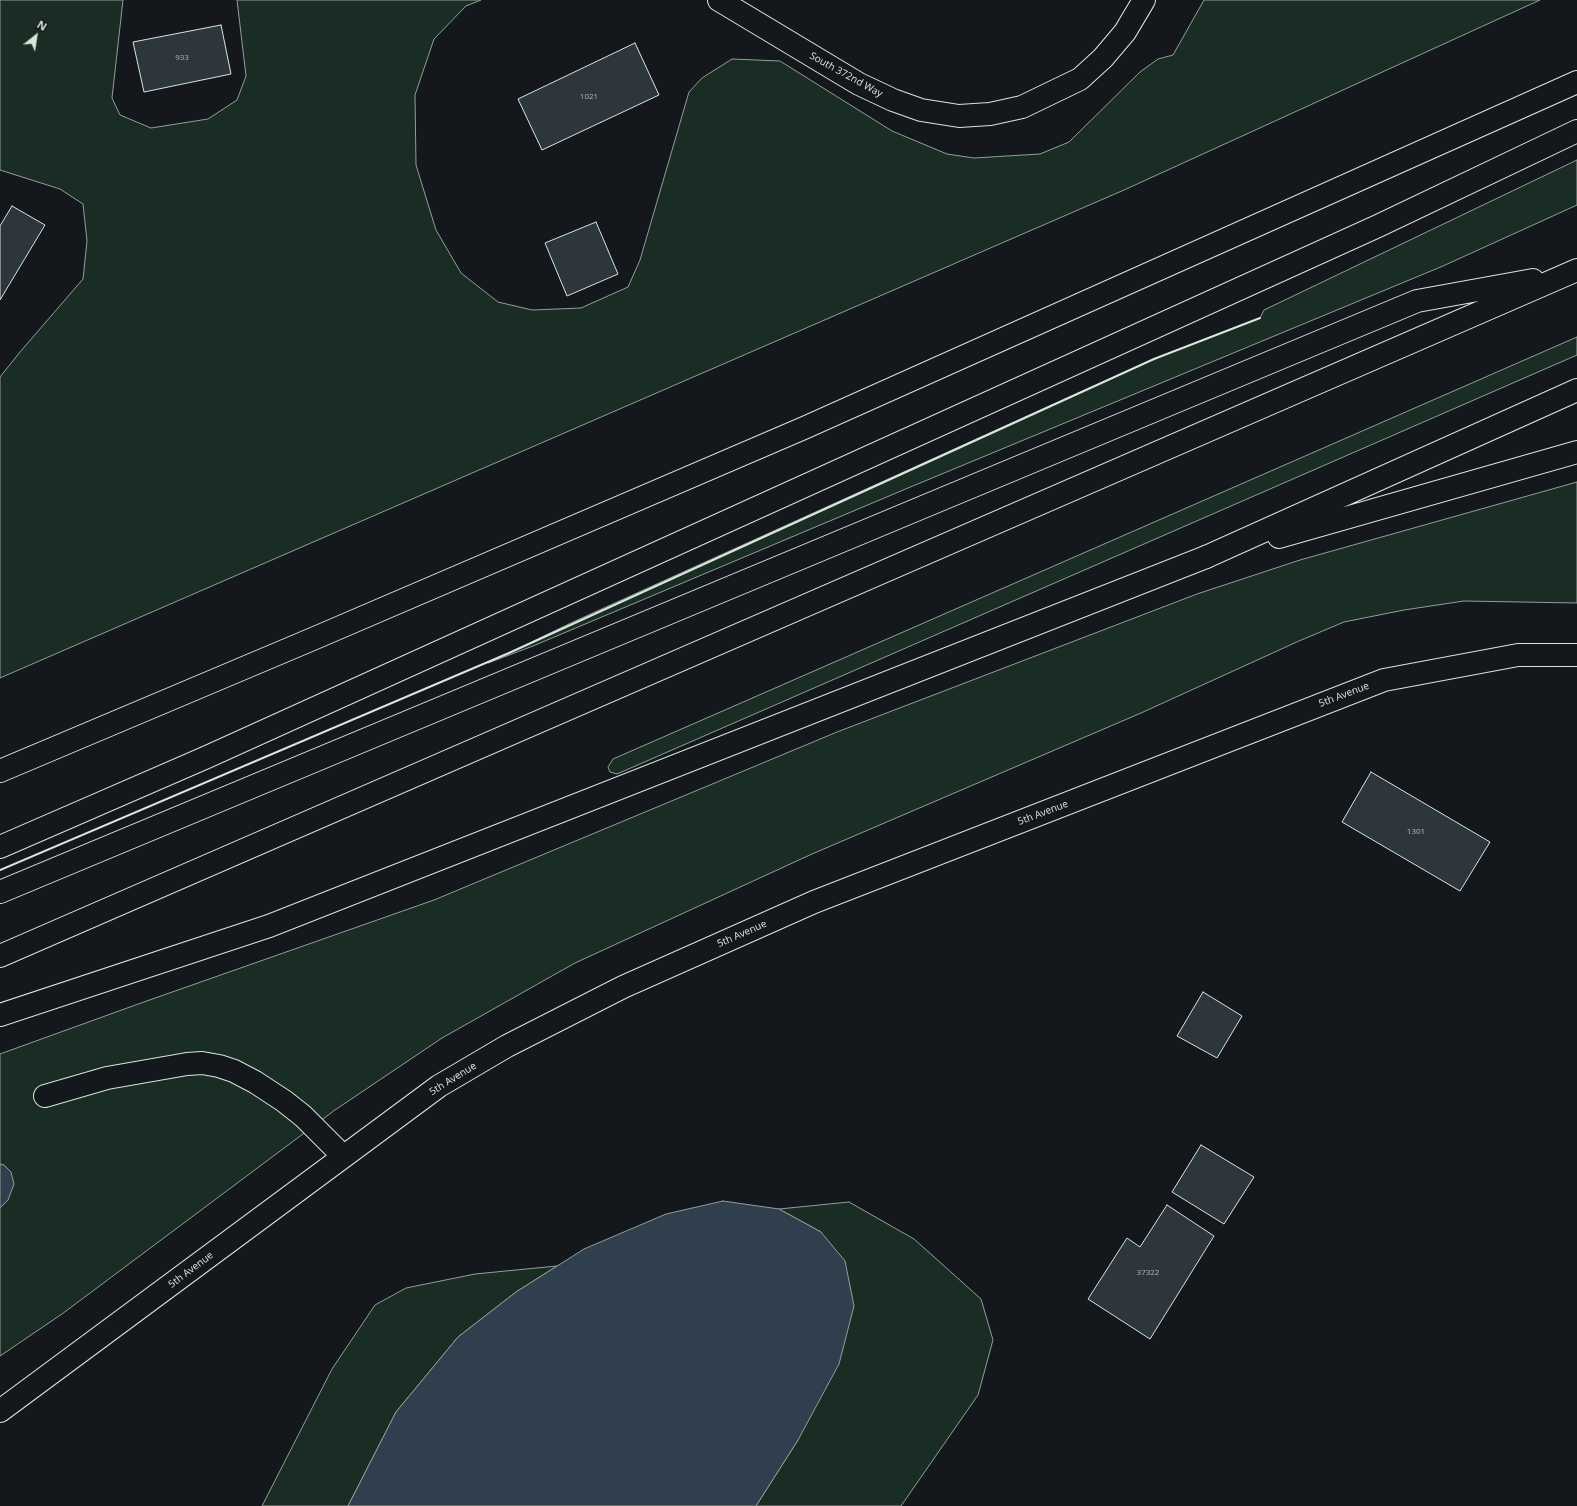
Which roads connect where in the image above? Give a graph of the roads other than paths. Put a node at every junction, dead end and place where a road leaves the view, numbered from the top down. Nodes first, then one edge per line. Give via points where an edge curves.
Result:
1 (719, 0) edge
2 (1144, 0) edge
3 (1577, 82) edge
4 (1577, 130) edge
5 (1573, 272) edge
6 (1577, 390) edge
7 (1577, 452) edge
8 (1206, 557) junction
9 (1577, 655) edge
10 (0, 771) edge
11 (0, 847) edge
12 (0, 892) edge
13 (0, 956) edge
14 (0, 1015) edge
15 (45, 1096) dead end
16 (343, 1156) junction
17 (0, 1412) edge

1 - 2 main road, South 372nd Way via 859,84 921,110 959,116 1022,108 1080,80 1125,32
3 - 10 main road via 804,428
4 - 11 main road via 1313,256 208,757
5 - 12 main road via 1417,301
5 - 13 main road
6 - 8 main road
7 - 8 main road
8 - 14 main road via 269,926
9 - 16 main road, 5th Avenue via 1518,655 1384,680 814,902 622,987 507,1046 439,1086
15 - 16 main road via 107,1078 187,1064 219,1066 234,1071 284,1100
16 - 17 main road, 5th Avenue

